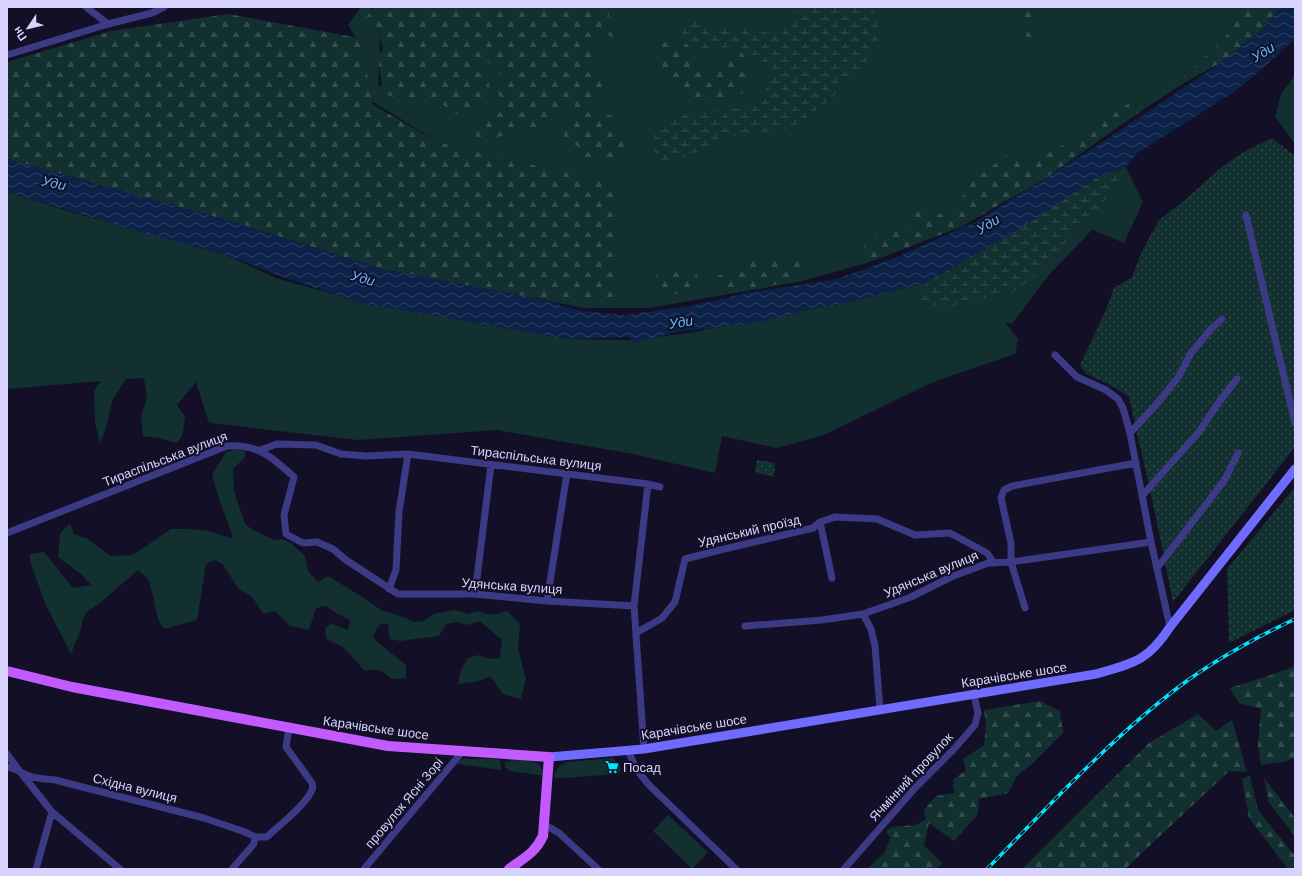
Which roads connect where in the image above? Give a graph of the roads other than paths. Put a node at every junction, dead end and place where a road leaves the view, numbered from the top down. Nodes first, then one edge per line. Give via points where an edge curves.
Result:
1 (86, 7) edge
2 (164, 7) edge
3 (108, 24) junction
4 (7, 55) edge
5 (1246, 215) dead end
6 (1222, 319) dead end
7 (1056, 355) dead end
8 (1237, 379) dead end
9 (1295, 423) edge
10 (1130, 433) junction
11 (260, 450) junction
12 (1238, 453) dead end
13 (408, 454) junction
14 (1136, 463) junction
15 (491, 464) junction
16 (1295, 469) edge
17 (567, 473) junction
18 (648, 484) junction
19 (660, 488) dead end
20 (1142, 496) junction
21 (820, 522) junction
22 (7, 533) edge
23 (1151, 542) junction
24 (1011, 562) junction
25 (994, 563) junction
26 (1157, 568) junction
27 (832, 578) dead end
28 (389, 589) junction
29 (475, 594) junction
30 (547, 602) junction
31 (634, 606) junction
32 (1025, 608) dead end
33 (863, 614) junction
34 (745, 626) dead end
35 (1170, 626) junction
36 (636, 633) junction
37 (7, 671) edge
38 (974, 695) junction
39 (880, 710) junction
40 (289, 727) junction
41 (644, 749) junction
42 (628, 751) junction
43 (462, 752) junction
44 (7, 754) edge
45 (549, 758) junction
46 (7, 767) edge
47 (18, 769) junction
48 (52, 812) junction
49 (544, 824) junction
50 (256, 837) junction
51 (117, 868) edge
52 (36, 869) edge
53 (232, 869) edge
54 (364, 869) edge
55 (509, 869) edge
56 (598, 869) edge
57 (736, 869) edge
58 (844, 869) edge

1 - 3 street
2 - 3 street via 152,13
3 - 4 street
5 - 9 street
6 - 10 street via 1192,353 1179,376
7 - 10 street via 1077,377 1106,390 1118,399
8 - 20 street via 1199,432
10 - 14 street
11 - 13 street, Тираспільська вулиця via 276,444 298,444 316,445 342,454
11 - 22 street, Тираспільська вулиця via 239,445 227,446
11 - 28 street, Тираспільська вулиця via 294,476 284,515 286,534 303,543 317,542 334,549
12 - 26 street via 1224,481
13 - 15 street, Тираспільська вулиця
13 - 28 street via 399,512 396,570
14 - 20 street
14 - 24 street via 1012,486 1004,490 1001,498 1011,543
15 - 17 street, Тираспільська вулиця
15 - 29 street
16 - 35 main road, Карачівське шосе
17 - 18 street, Тираспільська вулиця
17 - 30 street
18 - 19 street, Тираспільська вулиця
18 - 31 street
20 - 23 street
21 - 25 street, Удянський проїзд via 835,517 877,520 915,535 950,533 987,552
21 - 27 street
21 - 36 street, Удянський проїзд via 813,528 685,559 675,602 662,618
23 - 24 street, Удянська вулиця
23 - 26 street
24 - 25 street, Удянська вулиця
24 - 32 street
25 - 33 street, Удянська вулиця via 951,577 911,597
26 - 35 street
28 - 29 street, Удянська вулиця via 398,594
29 - 30 street, Удянська вулиця
30 - 31 street, Удянська вулиця
31 - 36 street
33 - 34 street, Удянська вулиця
33 - 39 street via 875,646
35 - 38 main road, Карачівське шосе via 1161,641 1144,657 1130,664 1096,674
36 - 41 street
37 - 40 main road, Карачівське шосе via 72,687
38 - 39 main road, Карачівське шосе
38 - 58 street, Ячмінний провулок via 978,713 974,725 954,749 914,788
39 - 41 main road, Карачівське шосе
40 - 43 main road, Карачівське шосе via 388,746
40 - 50 street via 286,747 313,787 301,804 269,835
41 - 42 main road, Карачівське шосе
42 - 45 main road, Карачівське шосе
42 - 57 street via 637,770 649,785
43 - 45 main road, Карачівське шосе
43 - 54 street, провулок Ясні Зорі
44 - 47 street
45 - 49 main road
46 - 47 street, Східна вулиця
47 - 48 street
47 - 50 street, Східна вулиця via 37,778 55,780 204,818
48 - 51 street
48 - 52 street
49 - 55 main road via 543,836 537,847
49 - 56 street via 559,833
50 - 53 street via 253,845

